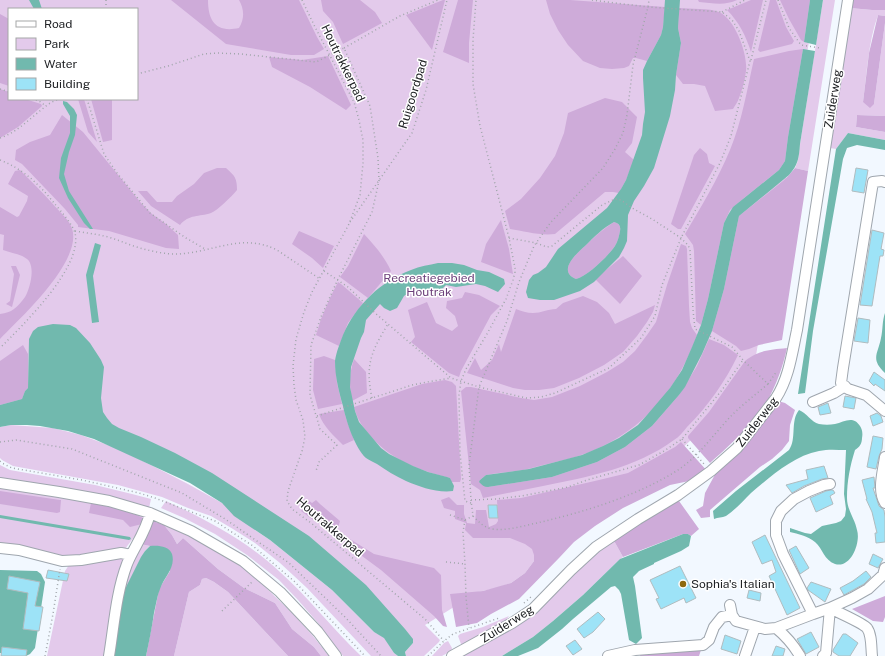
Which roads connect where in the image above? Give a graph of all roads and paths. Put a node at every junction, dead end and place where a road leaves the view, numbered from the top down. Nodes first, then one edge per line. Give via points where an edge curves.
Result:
1 (302, 0) edge
2 (438, 0) edge
3 (447, 0) edge
4 (476, 0) edge
5 (591, 0) edge
6 (649, 0) edge
7 (745, 0) edge
8 (766, 0) edge
9 (778, 0) edge
10 (848, 0) edge
11 (648, 7) junction
12 (722, 12) junction
13 (344, 48) junction
14 (820, 48) dead end
15 (330, 55) junction
16 (750, 61) junction
17 (138, 74) edge
18 (36, 100) edge
19 (57, 100) edge
20 (87, 100) edge
21 (46, 106) junction
22 (0, 138) edge
23 (0, 160) edge
24 (379, 181) junction
25 (885, 182) edge
26 (349, 224) junction
27 (75, 231) junction
28 (509, 238) junction
29 (681, 238) junction
30 (536, 243) junction
31 (205, 250) junction
32 (324, 271) junction
33 (320, 279) junction
34 (338, 280) junction
35 (388, 324) junction
36 (0, 348) edge
37 (743, 360) junction
38 (451, 378) junction
39 (461, 381) junction
40 (845, 386) junction
41 (479, 387) junction
42 (372, 398) junction
43 (813, 402) dead end
44 (885, 411) edge
45 (317, 416) junction
46 (682, 439) junction
47 (0, 442) edge
48 (696, 455) junction
49 (885, 457) edge
50 (0, 461) edge
51 (316, 471) dead end
52 (711, 471) junction
53 (0, 483) edge
54 (830, 484) dead end
55 (471, 500) junction
56 (471, 503) junction
57 (885, 503) edge
58 (150, 513) junction
59 (450, 515) dead end
60 (473, 516) junction
61 (465, 520) junction
62 (0, 548) edge
63 (132, 555) junction
64 (62, 561) junction
65 (446, 562) dead end
66 (465, 564) junction
67 (884, 573) edge
68 (259, 574) junction
69 (830, 608) junction
70 (222, 611) dead end
71 (813, 614) junction
72 (755, 627) junction
73 (776, 628) junction
74 (444, 641) junction
75 (45, 656) edge
76 (109, 656) edge
77 (336, 656) edge
78 (365, 656) edge
79 (381, 656) edge
80 (428, 656) edge
81 (452, 656) edge
82 (608, 656) edge
83 (745, 656) edge
84 (800, 656) edge
85 (823, 656) edge
86 (872, 656) edge

1 - 15 path, Houtrakkerpad
2 - 13 path via 400,16
3 - 24 path, Ruigoordpad via 426,90 412,133
4 - 28 path via 473,84 480,126
5 - 11 path
6 - 11 path
7 - 12 path
8 - 16 path
9 - 14 path via 789,28 801,45
10 - 52 street, Zuiderweg via 799,314 786,378 782,390 751,431 737,448
11 - 12 path
11 - 30 path via 632,65 623,133 603,168 551,222
12 - 16 path via 732,20 739,31
13 - 15 path
13 - 24 path via 370,106
15 - 17 path via 316,62 241,54 204,54
15 - 26 path, Houtrakkerpad via 354,102 363,140 360,194
16 - 29 path via 731,136 720,163
18 - 21 path
19 - 21 path
20 - 31 path via 104,154 117,173 150,213
21 - 22 path via 17,130
23 - 27 path via 30,177 47,194
24 - 26 path, Ruigoordpad
24 - 34 path via 372,212
25 - 40 street via 872,182 841,382
26 - 32 path, Houtrakkerpad
27 - 31 path via 108,237 139,248 169,254
27 - 36 path via 75,250 62,276 52,291
28 - 30 path
28 - 39 path via 515,268 514,280
29 - 30 path via 621,200 615,199 602,205 552,246
29 - 37 path via 690,250 695,330 732,347
29 - 41 path via 662,286 655,316 641,338 609,368 541,397 526,398
30 - 41 path
31 - 33 path via 247,242 269,246
32 - 33 path, Houtrakkerpad
32 - 34 path
33 - 74 path, Houtrakkerpad via 304,312 296,339 294,385 305,437 287,501 292,509 425,619
34 - 35 path
34 - 45 path via 311,345 310,395
35 - 38 path
35 - 42 path via 372,353 369,366
37 - 46 path
37 - 48 path via 768,384 742,406
38 - 39 path
38 - 42 path via 412,385
39 - 41 path
39 - 56 path via 460,453 465,501
40 - 43 street
40 - 44 street via 866,395
41 - 55 path via 469,465
42 - 45 path
45 - 51 path via 320,429 337,445 319,462
46 - 48 path
46 - 55 path via 639,465 568,487 496,500
47 - 79 path via 16,440 72,449 182,493 289,563
48 - 52 path
48 - 60 path via 658,482 623,498 561,517 500,530 481,525
49 - 57 street via 881,485
50 - 78 path via 12,468 82,480 155,498 215,521 253,546 294,582
52 - 81 street, Zuiderweg via 596,548 533,609
53 - 58 street via 109,501
54 - 71 street via 794,499 781,511 776,521 776,535 783,554
55 - 56 path
56 - 60 path
58 - 63 street
58 - 68 street via 191,531 243,561
59 - 61 path
60 - 61 path
61 - 66 path
62 - 64 street
63 - 64 street via 121,553
63 - 76 street via 120,590
64 - 75 path
65 - 66 path
66 - 74 path via 469,628 453,634
67 - 69 street via 868,589
68 - 70 path
68 - 77 street via 286,597
69 - 71 street
69 - 85 street via 826,653
69 - 86 street via 867,628
71 - 73 street
72 - 73 street
72 - 82 street via 736,621 731,610 722,617 714,627 709,640 703,645 635,650
72 - 83 street
73 - 84 street via 786,636
74 - 80 path

